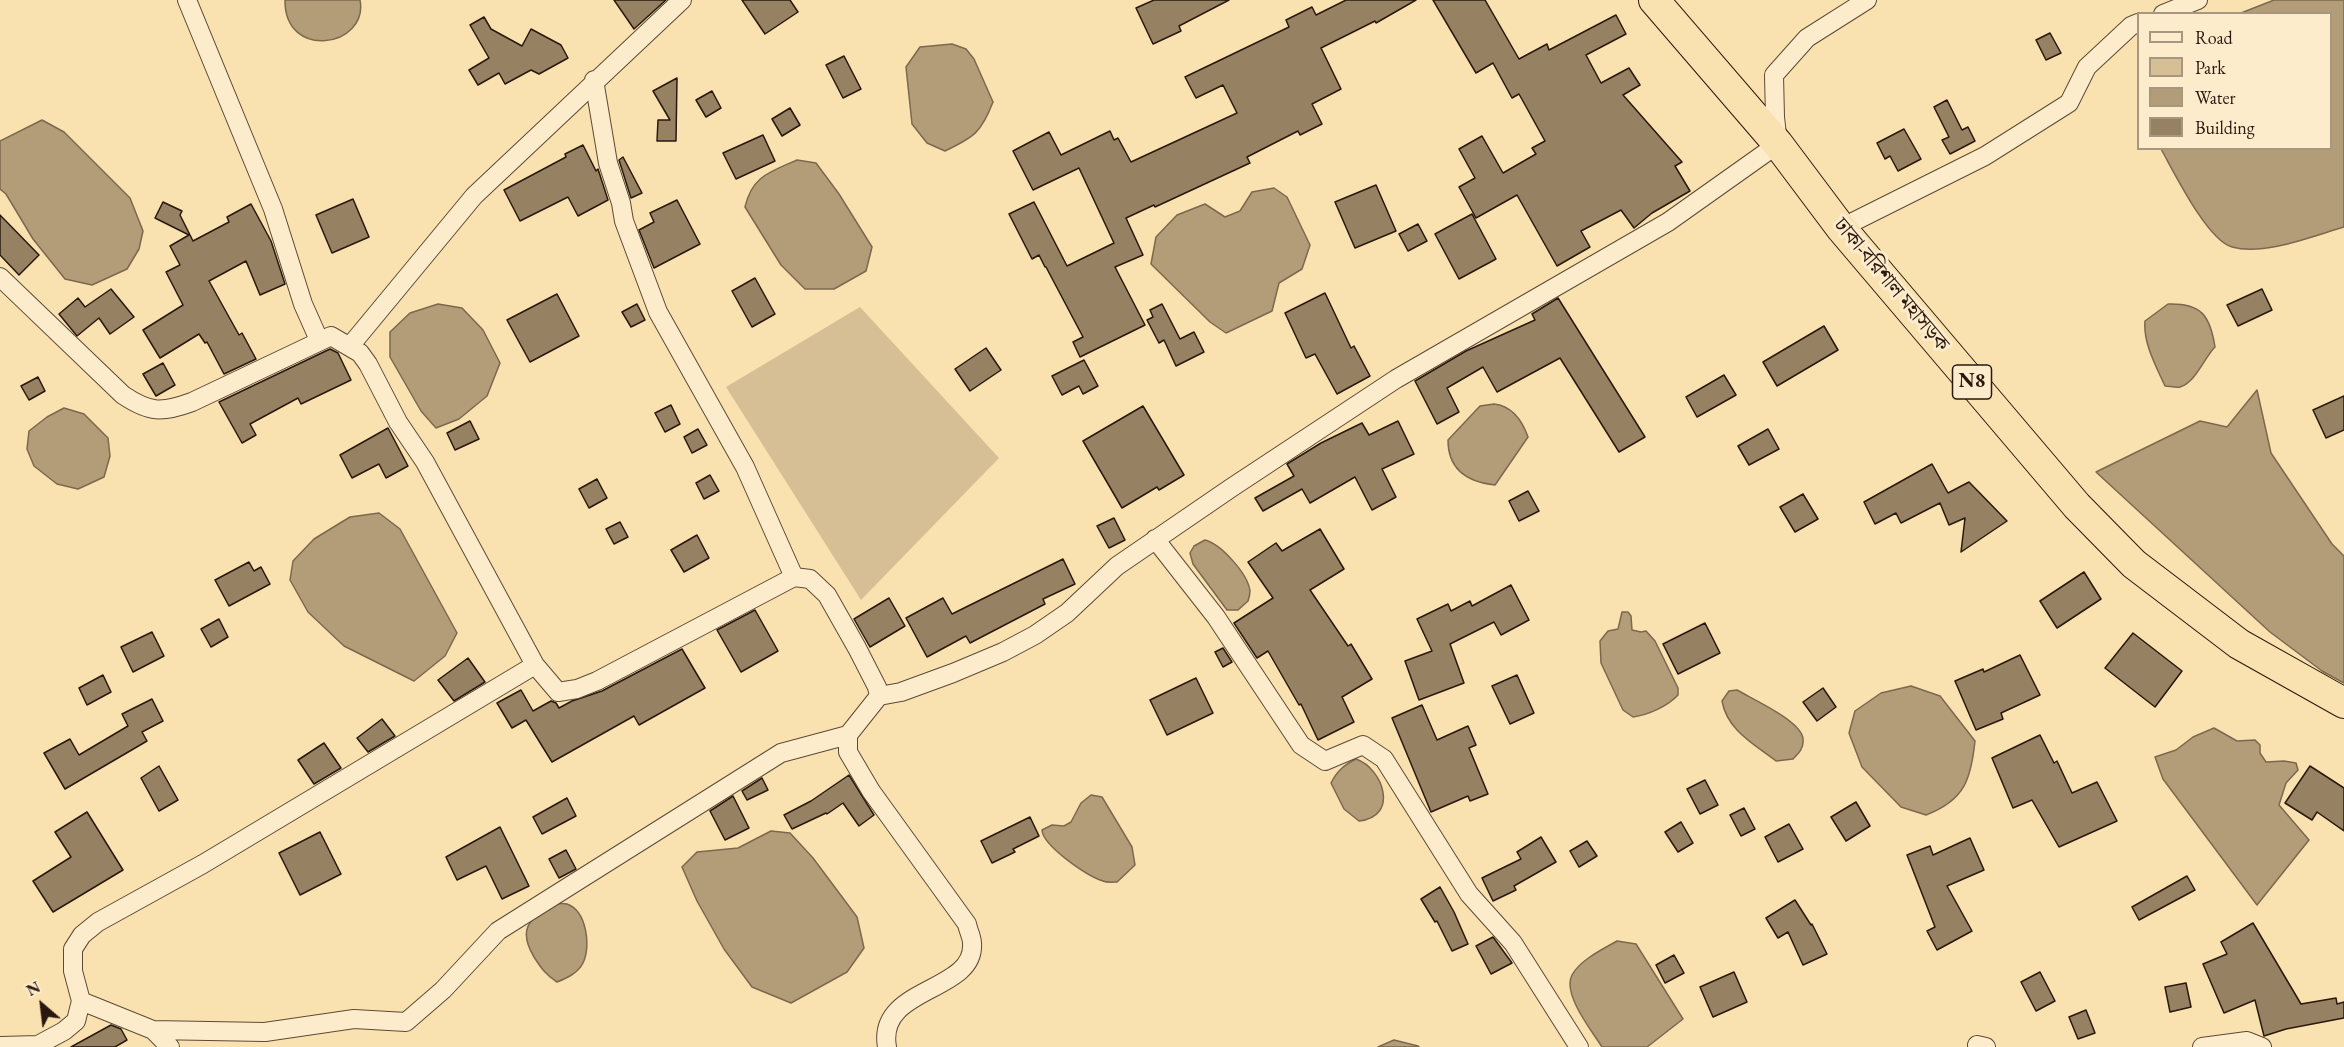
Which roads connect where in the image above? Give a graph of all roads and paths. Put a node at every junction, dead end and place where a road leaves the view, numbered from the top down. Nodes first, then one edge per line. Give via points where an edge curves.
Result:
1 (187, 0) edge
2 (682, 0) edge
3 (1654, 0) edge
4 (1867, 0) edge
5 (2198, 0) edge
6 (2168, 12) edge
7 (2137, 24) edge
8 (594, 80) junction
9 (1779, 144) junction
10 (1841, 228) junction
11 (0, 277) edge
12 (319, 340) junction
13 (350, 346) junction
14 (1155, 539) junction
15 (794, 577) junction
16 (535, 665) junction
17 (879, 696) junction
18 (2344, 703) edge
19 (848, 735) junction
20 (81, 1002) junction
21 (153, 1030) junction
22 (0, 1046) edge
23 (170, 1047) edge
24 (887, 1047) edge
25 (1579, 1047) edge
26 (2202, 1047) edge
27 (2262, 1047) edge

1 - 12 street via 273,208 303,304
2 - 8 street
3 - 9 highway, ঢাকা-বরিশাল মহাসড়ক / N8
4 - 9 street via 1807,38 1774,75
5 - 6 street
7 - 10 street via 2087,67 2069,103 1985,156
8 - 13 street via 474,196
8 - 15 street via 608,163 624,221 658,312 745,467
9 - 10 highway, ঢাকা-বরিশাল মহাসড়ক / N8
9 - 14 street via 1668,222 1396,379
10 - 18 highway, ঢাকা-বরিশাল মহাসড়ক / N8 via 2077,506 2134,564 2239,644
11 - 12 street via 123,395 140,407 158,411 192,402
12 - 13 street via 331,336
13 - 16 street via 368,364 398,422 425,462
14 - 17 street via 1035,635 953,673
14 - 25 street via 1216,617 1301,745 1325,761 1363,745 1384,759 1468,894 1513,943
15 - 16 street via 577,689 558,692
15 - 17 street via 810,579 827,595
16 - 20 street via 203,864 98,922 82,935 74,949 73,971
17 - 19 street
19 - 21 street via 781,753 498,931 443,990 406,1022 354,1019 265,1032
19 - 24 street via 849,752 871,791 967,924 972,943 969,958 956,974 901,1006 890,1018 885,1033
20 - 21 street
20 - 22 street via 76,1021 64,1031 38,1045
21 - 23 street
26 - 27 street via 2247,1041

